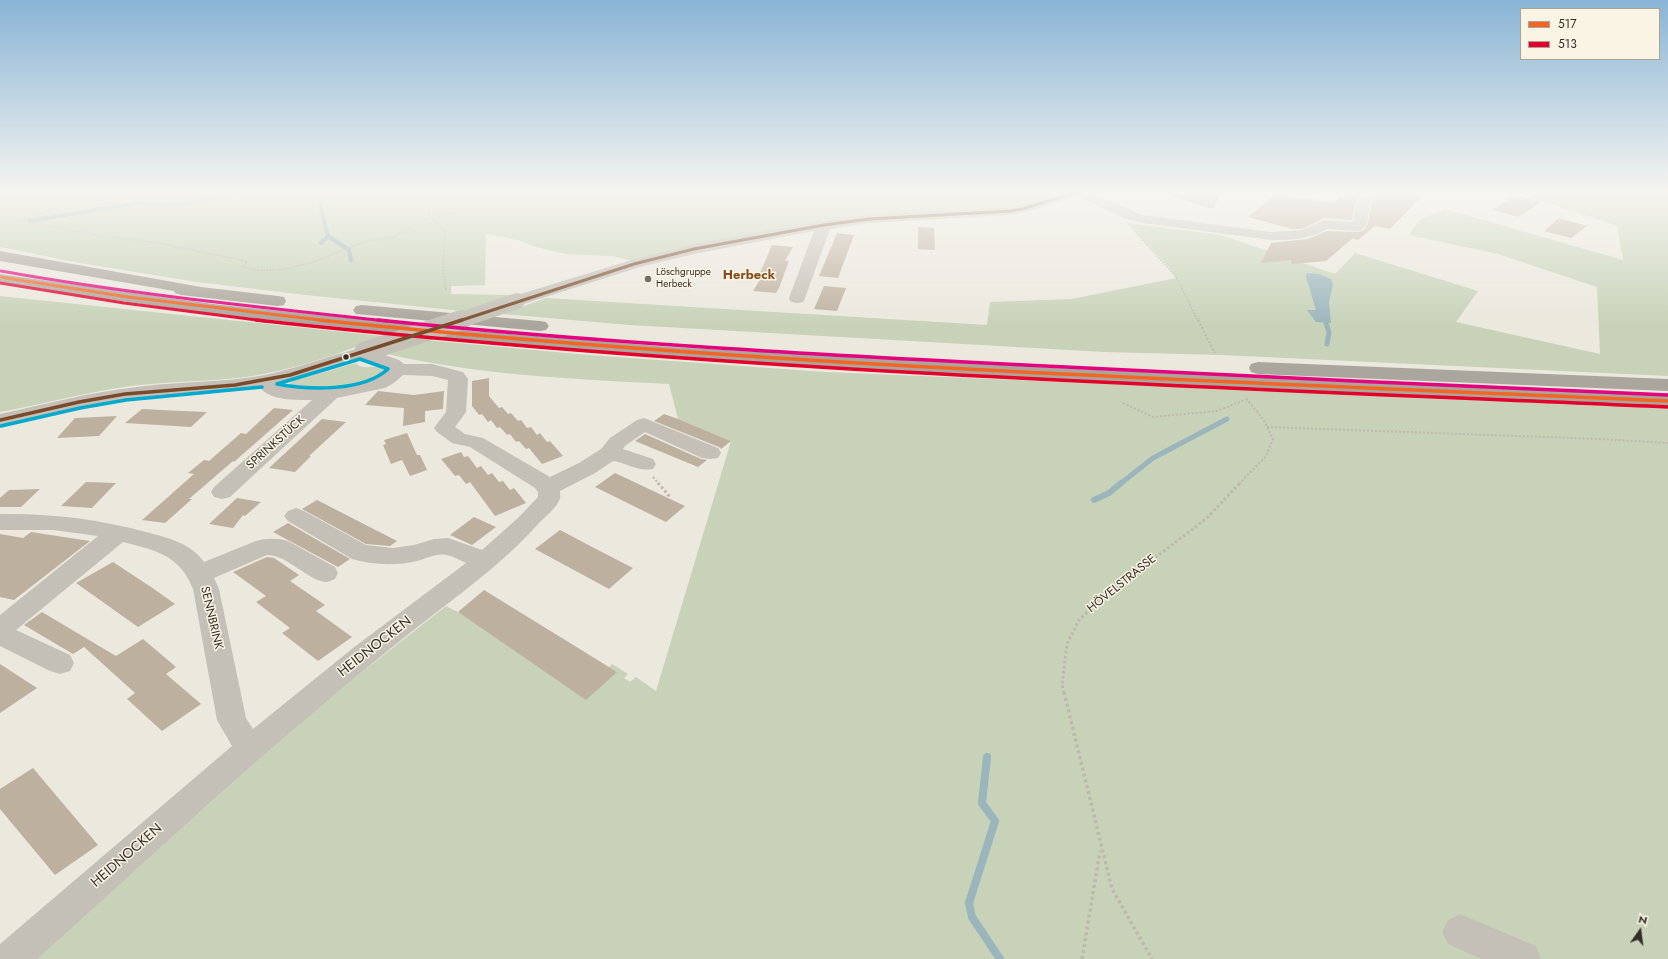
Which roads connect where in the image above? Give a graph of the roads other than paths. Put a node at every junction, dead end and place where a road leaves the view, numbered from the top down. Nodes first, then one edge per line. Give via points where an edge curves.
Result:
1 (760, 237) edge
2 (820, 237) edge
3 (0, 256) edge
4 (0, 264) edge
5 (0, 278) edge
6 (222, 294) junction
7 (797, 298) dead end
8 (362, 352) junction
9 (396, 369) junction
10 (264, 381) junction
11 (1668, 385) edge
12 (330, 394) junction
13 (1668, 401) edge
14 (0, 420) edge
15 (710, 453) dead end
16 (609, 454) junction
17 (644, 464) road end
18 (548, 488) junction
19 (222, 492) dead end
20 (296, 516) dead end
21 (0, 522) edge
22 (119, 532) junction
23 (486, 561) junction
24 (326, 573) dead end
25 (200, 574) junction
26 (0, 629) edge
27 (0, 634) edge
28 (60, 663) dead end
29 (249, 749) junction
30 (1460, 932) dead end
31 (10, 959) edge
32 (1523, 959) edge

1 - 8 street, bridge via 694,249 634,264
2 - 7 street
3 - 6 highway
4 - 6 highway via 133,285
5 - 13 highway via 213,309 465,335 664,351 1062,374
6 - 11 highway via 592,332 852,349 1055,360
8 - 9 street via 396,366
8 - 10 street
9 - 12 street via 394,374 378,384
9 - 18 street via 432,370 456,376 456,412 444,428 459,439 476,442
10 - 12 street via 271,390 283,393
10 - 14 street via 125,394
12 - 19 street, SPRINKSTÜCK
15 - 16 street via 644,424 617,442
16 - 17 street via 625,456
16 - 18 street
18 - 23 street, HEIDNOCKEN via 548,500 523,528
20 - 23 street via 361,553 393,556 448,546
21 - 22 street, SENNBRINK via 74,524
22 - 25 street, SENNBRINK via 156,542 182,555
22 - 26 street
23 - 29 street, HEIDNOCKEN via 364,655
24 - 25 street via 280,547 264,547
25 - 29 street, SENNBRINK via 206,589 232,720
27 - 28 street
29 - 31 street, HEIDNOCKEN
30 - 32 street

